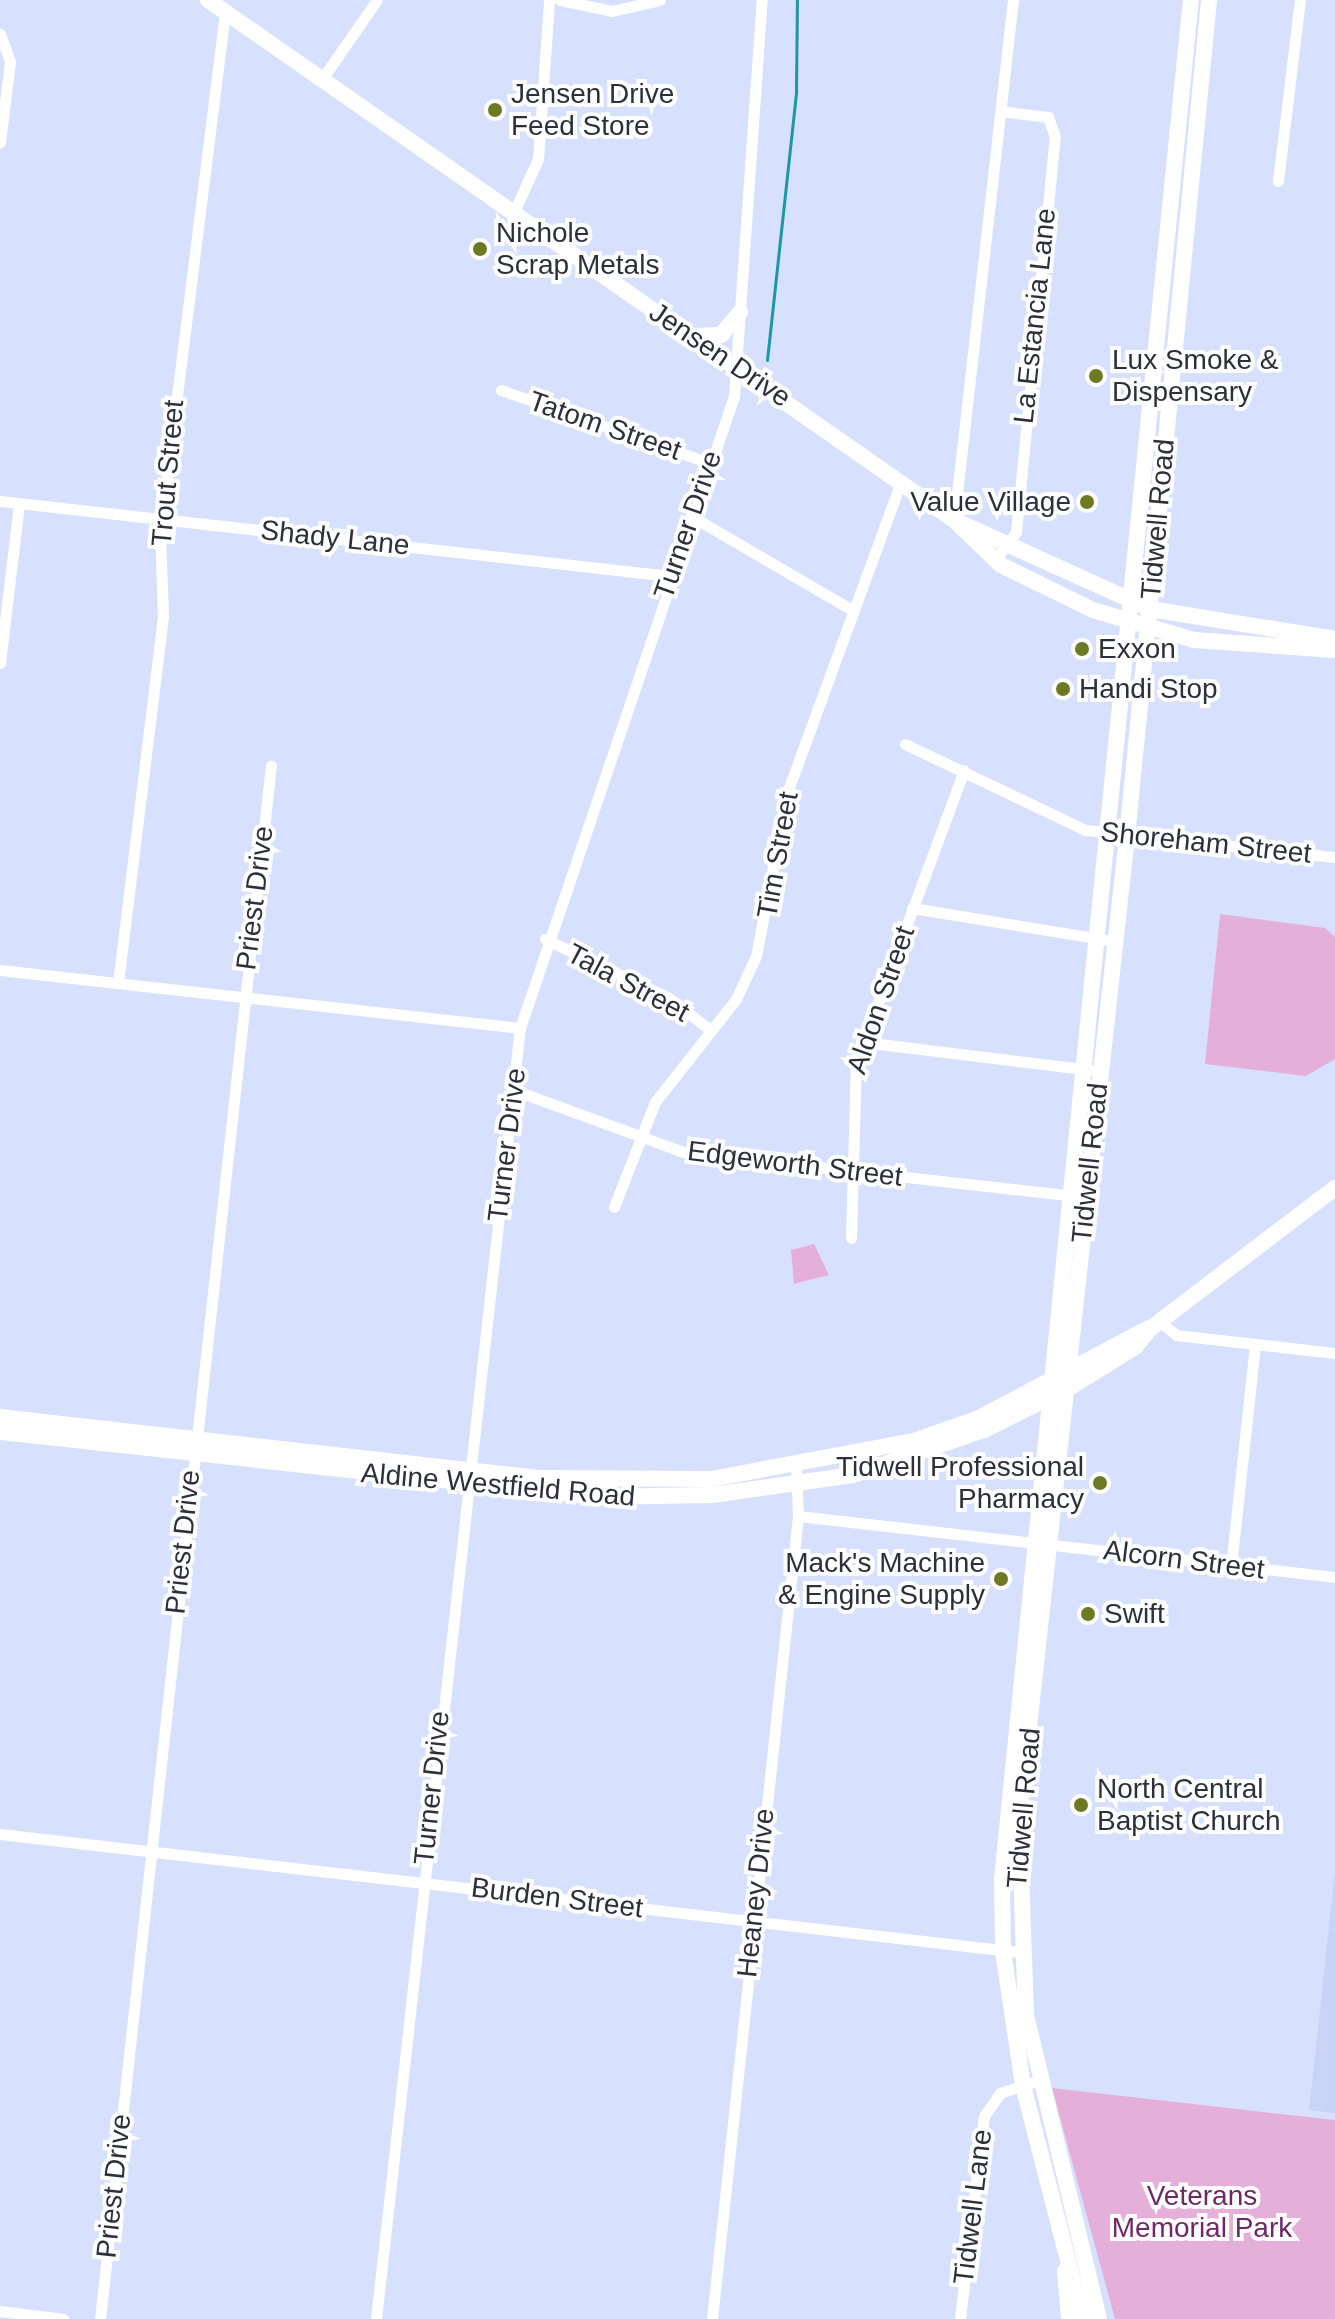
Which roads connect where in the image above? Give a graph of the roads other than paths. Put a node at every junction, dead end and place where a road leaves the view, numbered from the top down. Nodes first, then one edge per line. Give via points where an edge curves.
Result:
1 (208, 0) edge
2 (377, 0) edge
3 (549, 0) edge
4 (560, 0) edge
5 (660, 0) edge
6 (762, 0) edge
7 (1013, 0) edge
8 (1191, 0) edge
9 (1209, 0) edge
10 (1300, 0) edge
11 (225, 12) junction
12 (0, 34) edge
13 (322, 79) junction
14 (1181, 104) junction
15 (1199, 105) junction
16 (1000, 111) junction
17 (0, 142) edge
18 (1278, 181) dead end
19 (513, 214) junction
20 (1179, 217) junction
21 (740, 312) junction
22 (693, 336) junction
23 (737, 365) junction
24 (501, 390) dead end
25 (709, 463) junction
26 (901, 481) junction
27 (0, 501) edge
28 (19, 503) junction
29 (691, 516) junction
30 (161, 519) junction
31 (954, 520) junction
32 (1009, 545) junction
33 (995, 560) junction
34 (670, 576) junction
35 (1142, 606) junction
36 (852, 610) junction
37 (1140, 626) junction
38 (1335, 639) edge
39 (1335, 650) edge
40 (0, 663) edge
41 (905, 744) dead end
42 (271, 765) dead end
43 (964, 770) junction
44 (1119, 836) junction
45 (1335, 857) edge
46 (912, 908) junction
47 (545, 939) junction
48 (1106, 940) junction
49 (0, 970) edge
50 (118, 983) junction
51 (243, 1000) junction
52 (520, 1028) junction
53 (709, 1029) junction
54 (863, 1042) junction
55 (1092, 1070) junction
56 (514, 1090) junction
57 (639, 1136) junction
58 (858, 1172) junction
59 (1335, 1188) edge
60 (1078, 1196) junction
61 (614, 1207) dead end
62 (851, 1238) dead end
63 (1155, 1324) junction
64 (1255, 1345) junction
65 (1335, 1353) edge
66 (1060, 1385) junction
67 (0, 1417) edge
68 (52, 1430) junction
69 (0, 1432) edge
70 (194, 1447) junction
71 (796, 1475) junction
72 (468, 1478) junction
73 (798, 1516) junction
74 (1042, 1544) junction
75 (1231, 1566) junction
76 (1335, 1577) edge
77 (0, 1834) edge
78 (150, 1851) junction
79 (422, 1882) junction
80 (752, 1921) junction
81 (1011, 1952) junction
82 (1030, 2083) junction
83 (1054, 2195) junction
84 (1092, 2276) junction
85 (0, 2311) edge
86 (63, 2319) edge
87 (100, 2319) edge
88 (376, 2319) edge
89 (712, 2319) edge
90 (960, 2319) edge
91 (1069, 2319) edge
92 (1083, 2319) edge
93 (1099, 2319) edge
94 (1106, 2319) edge

1 - 11 main road, Jensen Drive
2 - 13 street
3 - 19 street via 538,159
4 - 5 street via 612,11
6 - 21 street, Turner Drive
7 - 16 street
8 - 14 main road, Tidwell Road
9 - 15 main road, Tidwell Road
10 - 18 street
11 - 13 main road, Jensen Drive
11 - 30 street, Trout Street
12 - 17 street via 10,62
13 - 19 main road, Jensen Drive
14 - 15 main road
14 - 20 main road, Tidwell Road
15 - 20 main road, Tidwell Road
16 - 31 street
16 - 32 street, La Estancia Lane via 1048,117 1055,137
19 - 22 main road, Jensen Drive
20 - 35 main road, Tidwell Road
21 - 22 main road via 721,335
21 - 23 street, Turner Drive
22 - 23 main road, Jensen Drive
23 - 25 street, Turner Drive via 734,396
23 - 26 main road, Jensen Drive
24 - 25 street, Tatom Street
25 - 29 street, Turner Drive
26 - 31 main road, Jensen Drive
26 - 36 street, Tim Street
27 - 28 street, Shady Lane
28 - 30 street, Shady Lane
28 - 40 street
29 - 34 street, Turner Drive
29 - 36 street
30 - 34 street, Shady Lane
30 - 50 street, Trout Street via 163,617
31 - 32 main road, Jensen Drive
31 - 33 main road, Jensen Drive
32 - 33 street
32 - 35 main road, Jensen Drive
33 - 37 main road, Jensen Drive
34 - 47 street, Turner Drive
35 - 37 main road, Tidwell Road
35 - 38 main road, Jensen Drive
36 - 53 street, Tim Street via 782,809 756,956
37 - 39 main road, Jensen Drive via 1268,650
37 - 44 main road, Tidwell Road
41 - 43 street, Shoreham Street
42 - 51 street, Priest Drive
43 - 44 street, Shoreham Street via 1071,825
43 - 46 street, Aldon Street
44 - 45 street, Shoreham Street
44 - 48 main road, Tidwell Road
46 - 48 street
46 - 54 street, Aldon Street
47 - 52 street, Turner Drive
47 - 53 street, Tala Street via 669,998
48 - 55 main road, Tidwell Road
49 - 50 street
50 - 51 street
51 - 52 street
51 - 70 street, Priest Drive
52 - 56 street, Turner Drive
53 - 57 street, Tim Street via 670,1078
54 - 55 street
54 - 58 street, Aldon Street via 850,1101
55 - 60 main road, Tidwell Road
56 - 57 street, Edgeworth Street
56 - 72 street, Turner Drive
57 - 58 street, Edgeworth Street via 683,1152
57 - 61 street, Tim Street
58 - 60 street, Edgeworth Street
58 - 62 street, Aldon Street
59 - 63 main road, Aldine Westfield Road
60 - 66 main road, Tidwell Road
63 - 64 street via 1176,1335
63 - 66 main road, Aldine Westfield Road
64 - 65 street
64 - 75 street
66 - 71 main road, Aldine Westfield Road via 917,1448
66 - 74 main road, Tidwell Road
67 - 68 main road, Aldine Westfield Road
68 - 69 main road, Aldine Westfield Road
68 - 70 main road, Aldine Westfield Road
70 - 72 main road, Aldine Westfield Road
70 - 78 street, Priest Drive
71 - 72 main road, Aldine Westfield Road via 642,1499
71 - 73 street, Heaney Drive
72 - 79 street, Turner Drive
73 - 74 street, Alcorn Street
73 - 80 street, Heaney Drive
74 - 75 street, Alcorn Street
74 - 81 main road, Tidwell Road via 1012,1817
75 - 76 street, Alcorn Street
77 - 78 street, Burden Street
78 - 79 street, Burden Street
78 - 87 street, Priest Drive
79 - 80 street, Burden Street
79 - 88 street, Turner Drive
80 - 81 street, Burden Street
80 - 89 street, Heaney Drive
81 - 82 main road, Tidwell Road
82 - 83 main road, Tidwell Road
82 - 84 main road, Tidwell Road
82 - 90 street, Tidwell Lane via 995,2098 982,2122
83 - 91 main road
83 - 92 main road, Tidwell Road
84 - 93 main road, Tidwell Road
84 - 94 main road
85 - 86 street

